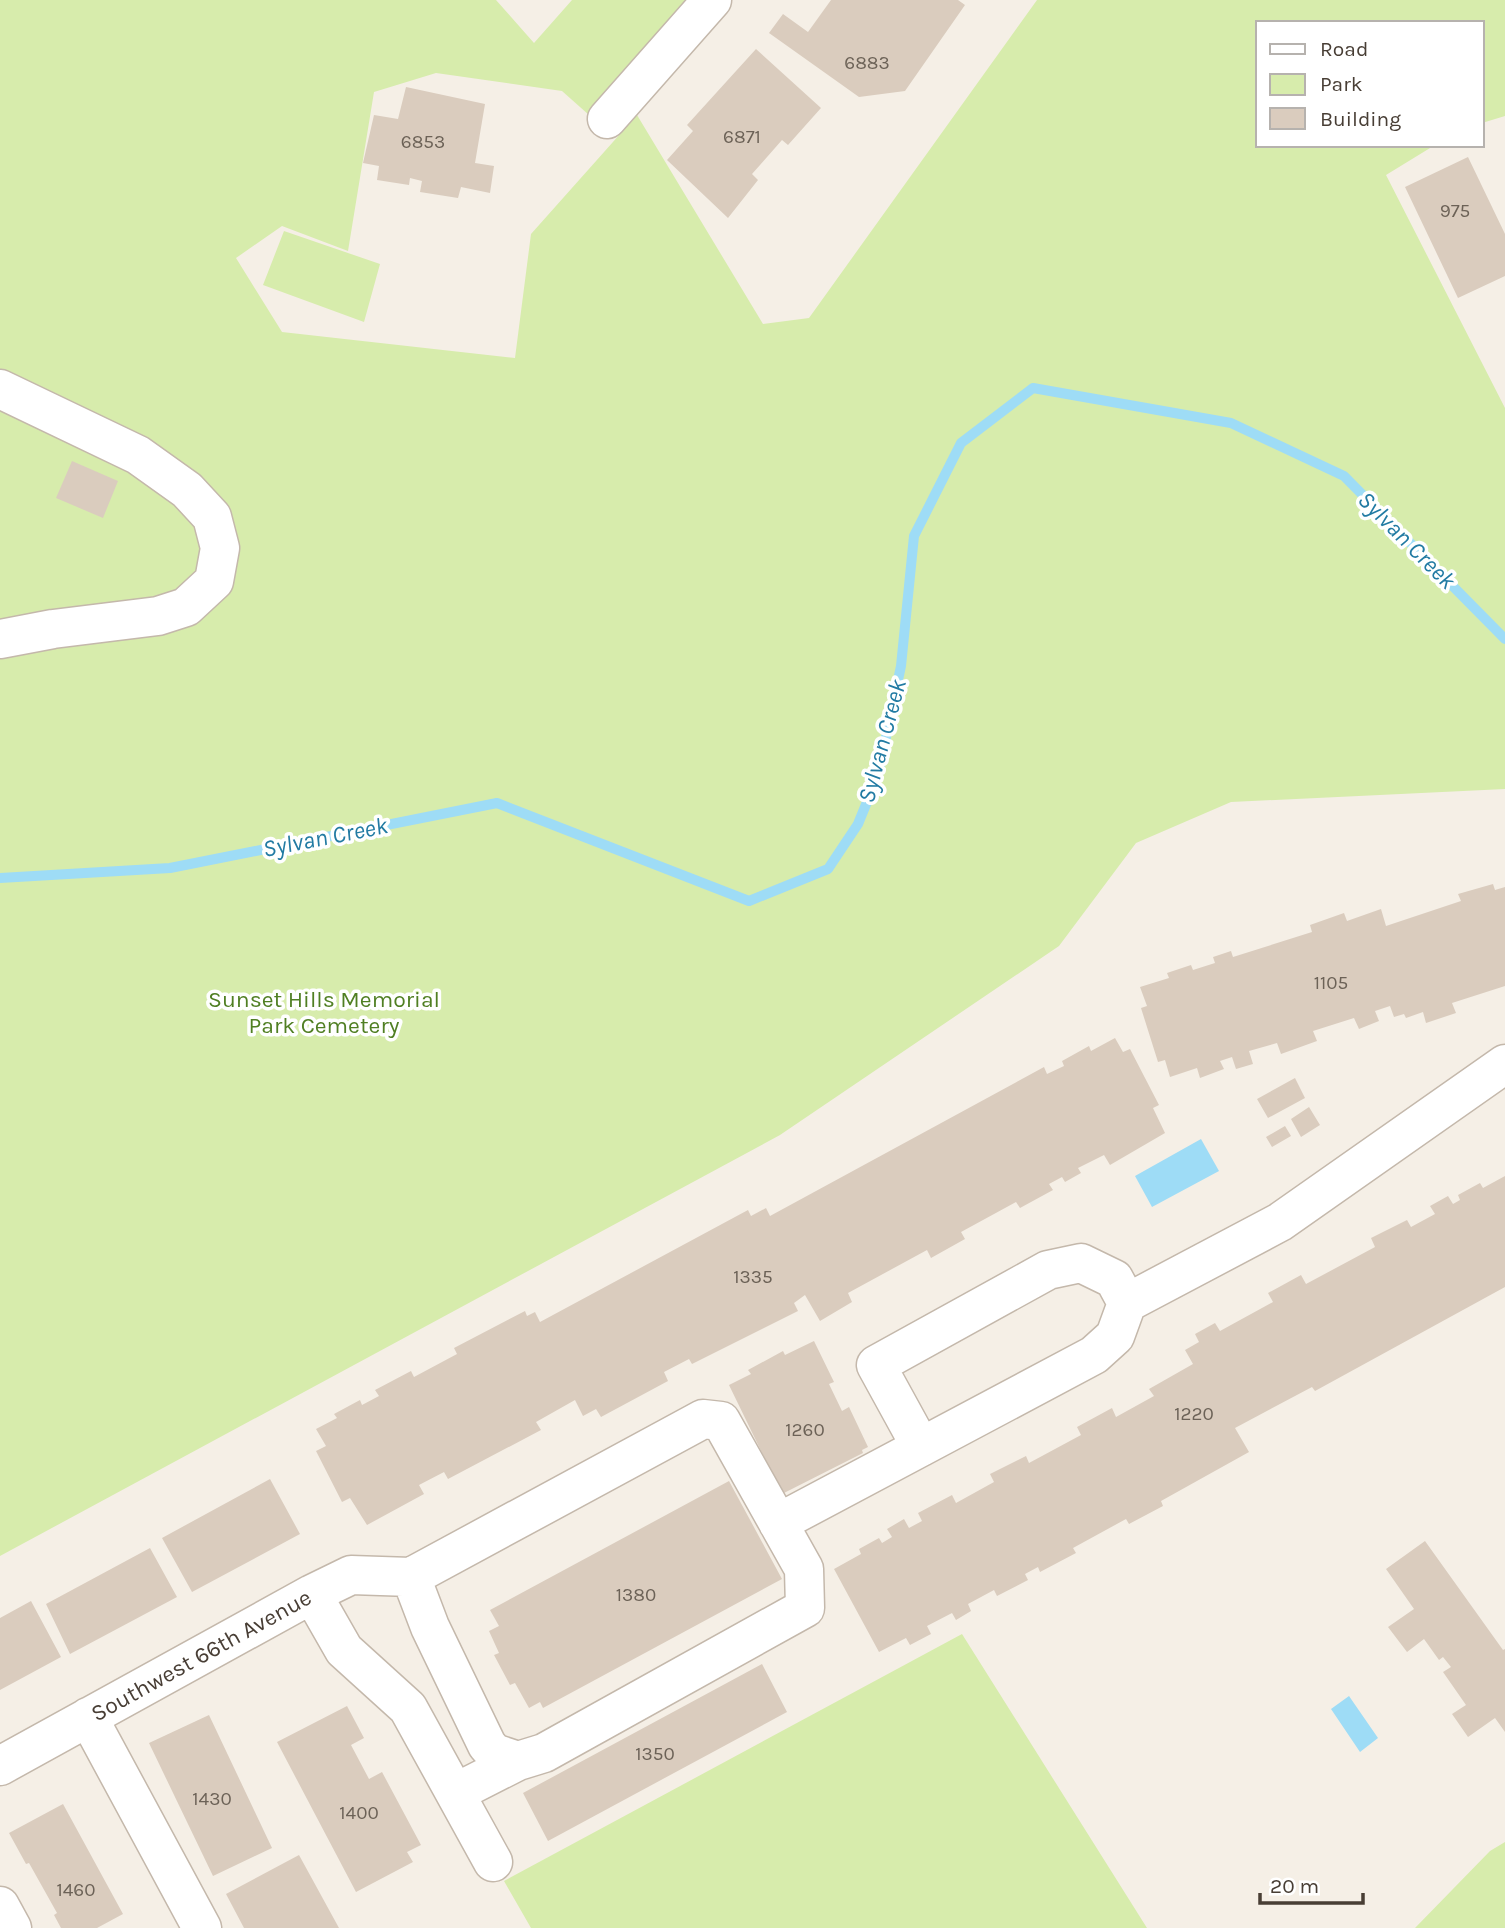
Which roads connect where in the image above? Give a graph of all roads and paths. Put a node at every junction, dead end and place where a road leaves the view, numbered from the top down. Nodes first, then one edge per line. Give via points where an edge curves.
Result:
1 (712, 0) edge
2 (607, 119) dead end
3 (0, 389) edge
4 (0, 639) edge
5 (1500, 1077) edge
6 (1127, 1304) junction
7 (921, 1447) junction
8 (778, 1522) junction
9 (411, 1577) junction
10 (312, 1594) junction
11 (88, 1717) junction
12 (518, 1761) junction
13 (0, 1766) edge
14 (455, 1793) junction
15 (493, 1862) dead end
16 (0, 1906) edge
17 (12, 1928) edge
18 (202, 1928) edge

1 - 2 street
3 - 4 street via 138,455 187,490 212,517 220,548 214,581 186,607 158,616
5 - 6 street via 1280,1222
6 - 7 street via 1115,1336 1094,1355
6 - 7 street via 1114,1279 1081,1262 1048,1269 876,1365
7 - 8 street
8 - 9 street via 721,1421 703,1419
8 - 12 street via 804,1569 805,1608 544,1753
9 - 10 street, Southwest 66th Avenue via 351,1575
9 - 12 street via 430,1628 487,1745 494,1753
10 - 11 street, Southwest 66th Avenue
10 - 14 street via 344,1650 408,1708
11 - 13 street, Southwest 66th Avenue
11 - 18 street
12 - 14 street
14 - 15 street
16 - 17 street

